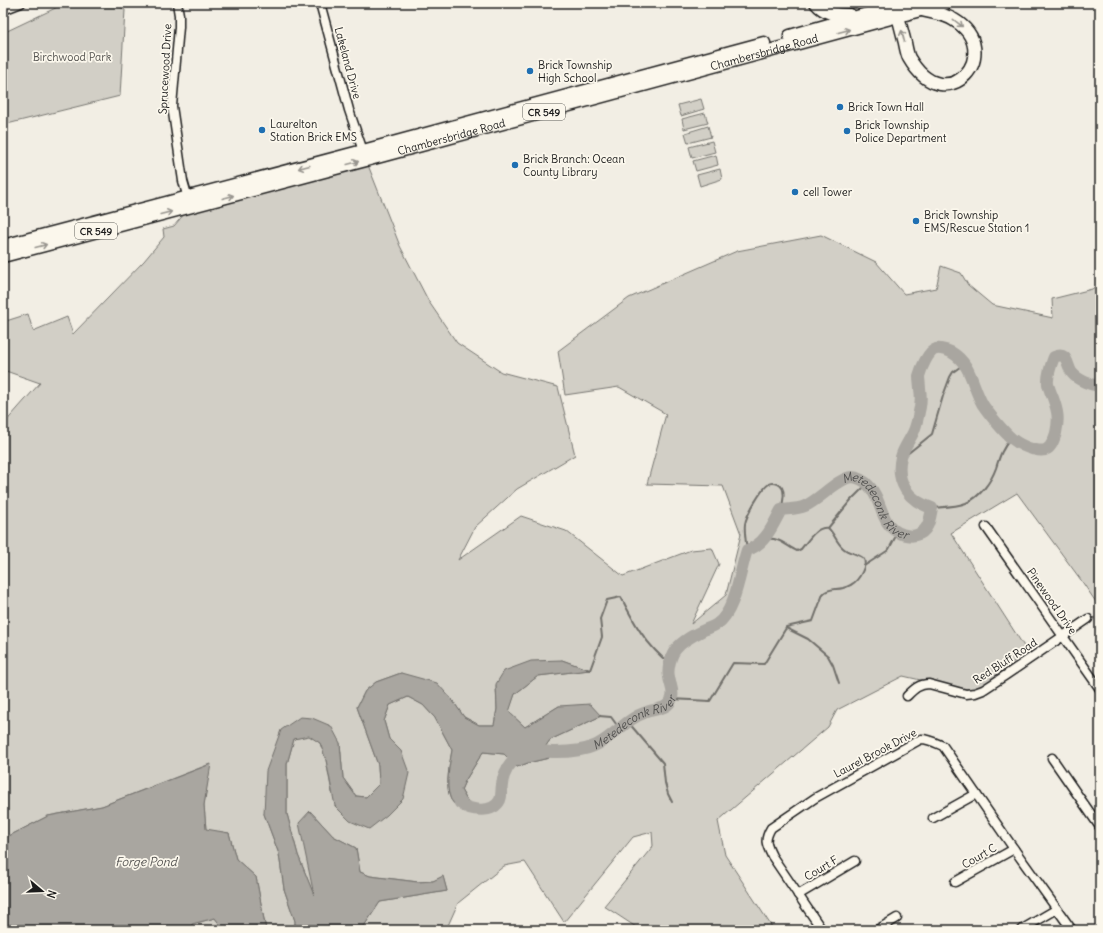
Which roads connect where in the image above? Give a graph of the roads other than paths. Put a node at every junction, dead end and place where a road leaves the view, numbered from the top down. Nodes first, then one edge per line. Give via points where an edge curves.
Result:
1 (21, 3) edge
2 (177, 3) edge
3 (320, 3) edge
4 (816, 3) edge
5 (946, 3) edge
6 (900, 8) edge
7 (3, 10) edge
8 (922, 10) junction
9 (882, 11) edge
10 (864, 15) junction
11 (363, 151) junction
12 (189, 202) junction
13 (3, 246) edge
14 (3, 256) edge
15 (986, 527) dead end
16 (1088, 619) dead end
17 (1063, 636) junction
18 (1100, 689) edge
19 (907, 696) dead end
20 (1052, 758) dead end
21 (976, 794) junction
22 (933, 818) dead end
23 (1100, 827) edge
24 (1014, 849) junction
25 (854, 861) dead end
26 (955, 882) dead end
27 (798, 895) junction
28 (1057, 909) junction
29 (897, 918) dead end
30 (822, 930) edge
31 (877, 930) edge
32 (1021, 930) edge
33 (1072, 930) edge

1 - 7 street
2 - 12 street, Sprucewood Drive via 179,28 172,106 183,181
3 - 11 street, Lakeland Drive via 349,110
4 - 10 main road via 836,15
5 - 8 main road, Chambersbridge Road / CR 549
6 - 8 main road, Chambersbridge Road / CR 549
8 -> 6 main road via 953,19 966,30 974,43 974,60 971,67 965,76 956,82 943,85 929,80 917,70 908,57
6 - 9 main road, Chambersbridge Road / CR 549
9 - 10 main road, Chambersbridge Road / CR 549
12 -> 9 main road, Chambersbridge Road / CR 549
10 - 11 main road, Chambersbridge Road / CR 549
11 -> 12 main road, Chambersbridge Road / CR 549
12 - 13 main road, Chambersbridge Road / CR 549
14 -> 12 main road, Chambersbridge Road / CR 549
15 - 17 street, Pinewood Drive
16 - 17 street, Red Bluff Road
17 - 18 street, Pinewood Drive
17 - 19 street, Red Bluff Road via 983,690 966,694 924,684 915,687
20 - 23 street
21 - 22 street
21 - 24 street, Laurel Brook Drive
21 - 27 street, Laurel Brook Drive via 943,746 920,739 815,798 771,828 766,838 772,856
24 - 26 street, Court C
24 - 28 street, Laurel Brook Drive
25 - 27 street, Court F
27 - 30 street, Laurel Brook Drive
28 - 32 street
28 - 33 street, Laurel Brook Drive
29 - 31 street

